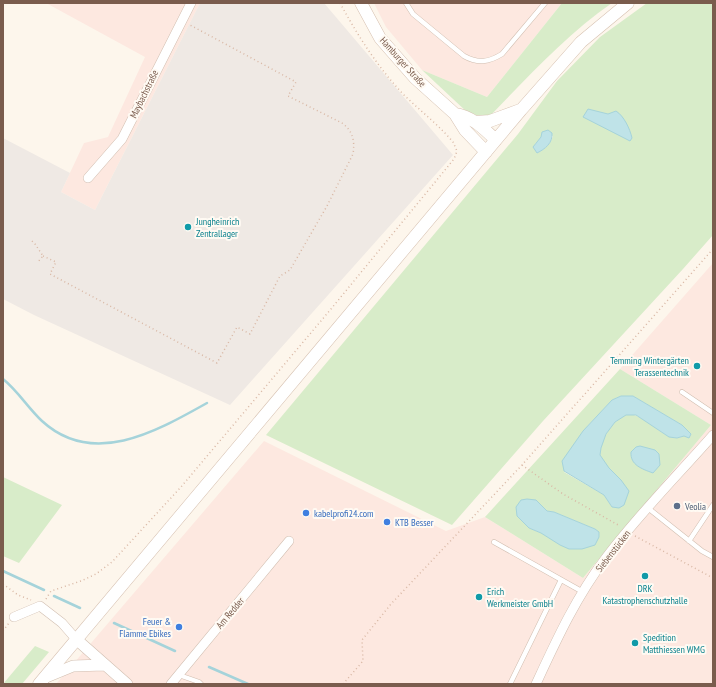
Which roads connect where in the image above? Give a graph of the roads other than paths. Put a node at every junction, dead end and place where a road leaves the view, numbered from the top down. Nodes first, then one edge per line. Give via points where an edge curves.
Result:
1 (190, 3) edge
2 (362, 3) edge
3 (406, 3) edge
4 (545, 3) edge
5 (628, 3) edge
6 (521, 110) junction
7 (455, 114) junction
8 (476, 122) junction
9 (496, 140) junction
10 (486, 152) junction
11 (88, 178) dead end
12 (682, 392) dead end
13 (713, 413) edge
14 (711, 440) edge
15 (713, 505) edge
16 (648, 508) junction
17 (689, 541) junction
18 (289, 542) dead end
19 (494, 542) dead end
20 (713, 557) edge
21 (561, 580) junction
22 (583, 592) junction
23 (14, 617) dead end
24 (76, 639) junction
25 (104, 665) junction
26 (179, 674) junction
27 (41, 681) edge
28 (127, 684) edge
29 (171, 684) edge
30 (201, 684) edge
31 (510, 684) edge
32 (536, 684) edge

1 - 11 street, Maybachstraße via 122,139
2 - 7 main road, Hamburger Straße via 380,38 415,78
3 - 4 lane via 413,14 458,52 478,62 486,62 502,54
5 - 6 main road via 581,42
6 - 8 main road via 490,121
6 - 9 main road
7 - 8 main road, Hamburger Straße via 466,116
7 - 10 main road, Hamburger Straße via 465,130
8 - 9 main road, Hamburger Straße
9 - 10 main road
10 - 24 main road
12 - 13 lane
14 - 16 street, Siebenstücken
15 - 17 lane
16 - 17 lane
16 - 22 street, Siebenstücken via 605,558
17 - 20 lane
18 - 26 street, Am Redder
19 - 21 lane
21 - 22 lane
21 - 31 lane
22 - 32 street, Siebenstücken
23 - 24 street via 40,606 62,623
24 - 25 street
24 - 27 main road
25 - 27 street via 73,666
25 - 28 street
26 - 29 street, Am Redder
26 - 30 lane

